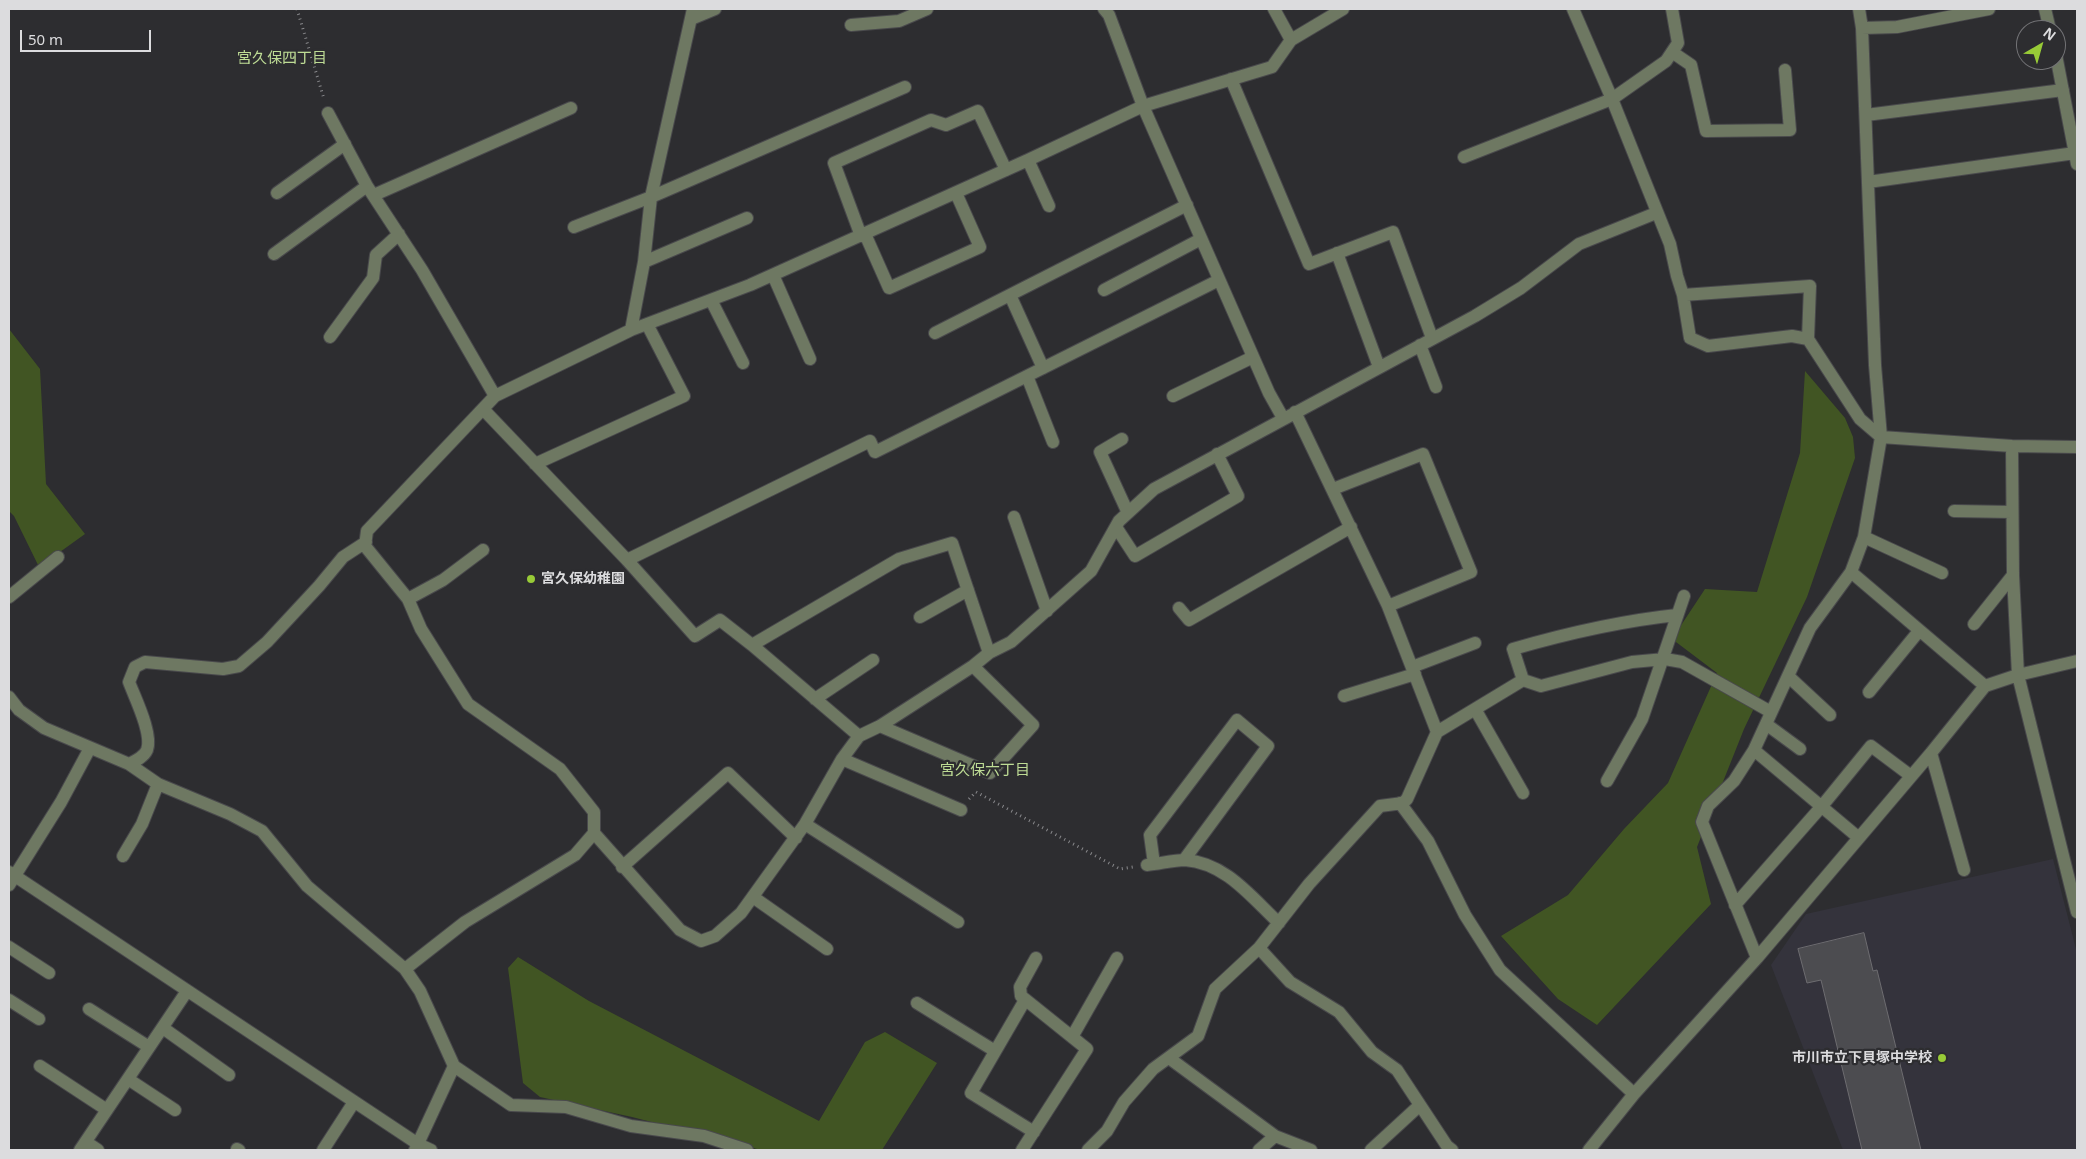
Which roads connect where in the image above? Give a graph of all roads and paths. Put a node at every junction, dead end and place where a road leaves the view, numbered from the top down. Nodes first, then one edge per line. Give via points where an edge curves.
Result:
1 (297, 9) edge
2 (715, 9) edge
3 (927, 9) edge
4 (1104, 9) edge
5 (1274, 9) edge
6 (1343, 9) edge
7 (1573, 9) edge
8 (1672, 9) edge
9 (1859, 9) edge
10 (1989, 9) edge
11 (692, 14) edge
12 (851, 25) dead end
13 (1862, 28) junction
14 (1291, 40) junction
15 (1672, 52) junction
16 (1785, 70) dead end
17 (2059, 70) edge
18 (1231, 79) junction
19 (905, 87) dead end
20 (2063, 90) junction
21 (1612, 99) junction
22 (1143, 106) junction
23 (571, 108) dead end
24 (328, 112) joint
25 (1866, 115) junction
26 (345, 144) junction
27 (1464, 157) dead end
28 (2076, 158) edge
29 (1028, 160) junction
30 (1006, 170) junction
31 (1868, 182) junction
32 (371, 190) junction
33 (277, 193) dead end
34 (956, 193) junction
35 (651, 198) junction
36 (1187, 205) junction
37 (1049, 206) dead end
38 (1656, 213) junction
39 (747, 218) dead end
40 (574, 227) dead end
41 (399, 234) junction
42 (863, 235) junction
43 (1201, 238) junction
44 (1337, 253) junction
45 (274, 254) dead end
46 (644, 262) junction
47 (773, 275) junction
48 (1219, 280) junction
49 (1104, 290) dead end
50 (1010, 295) junction
51 (1684, 295) junction
52 (711, 300) junction
53 (646, 324) junction
54 (631, 330) junction
55 (936, 333) dead end
56 (330, 337) dead end
57 (1432, 338) junction
58 (1808, 339) junction
59 (1420, 345) junction
60 (1253, 357) junction
61 (810, 359) dead end
62 (743, 363) dead end
63 (1379, 367) junction
64 (1043, 368) junction
65 (1027, 376) junction
66 (1436, 387) dead end
67 (495, 396) junction
68 (1174, 396) dead end
69 (483, 409) junction
70 (1295, 412) junction
71 (1283, 418) junction
72 (1881, 437) junction
73 (1122, 439) dead end
74 (1053, 442) dead end
75 (2012, 446) junction
76 (2077, 446) edge
77 (1217, 454) junction
78 (535, 464) junction
79 (1333, 489) junction
80 (1954, 511) dead end
81 (2012, 512) junction
82 (1128, 513) junction
83 (1014, 517) dead end
84 (1116, 527) junction
85 (1351, 527) junction
86 (1864, 537) junction
87 (366, 542) junction
88 (483, 550) dead end
89 (58, 557) dead end
90 (627, 560) junction
91 (1850, 572) junction
92 (1942, 573) dead end
93 (2013, 575) junction
94 (968, 590) junction
95 (1684, 596) dead end
96 (9, 597) edge
97 (408, 599) junction
98 (1388, 606) junction
99 (1179, 608) dead end
100 (1047, 611) junction
101 (1677, 615) junction
102 (920, 617) dead end
103 (1974, 624) dead end
104 (1919, 631) junction
105 (1475, 643) dead end
106 (752, 645) junction
107 (989, 653) junction
108 (1661, 659) junction
109 (873, 660) dead end
110 (2077, 661) edge
111 (973, 666) junction
112 (1413, 671) junction
113 (2018, 675) junction
114 (1788, 676) junction
115 (1523, 680) junction
116 (1985, 686) junction
117 (1869, 692) dead end
118 (1344, 696) dead end
119 (9, 697) edge
120 (815, 699) junction
121 (1475, 709) junction
122 (1830, 715) dead end
123 (1768, 718) junction
124 (880, 726) junction
125 (1437, 732) junction
126 (859, 736) junction
127 (90, 748) junction
128 (1800, 749) dead end
129 (1754, 750) junction
130 (1931, 754) junction
131 (842, 759) junction
132 (129, 764) junction
133 (1911, 776) junction
134 (1608, 781) dead end
135 (158, 784) junction
136 (1524, 793) dead end
137 (1400, 804) junction
138 (1822, 806) junction
139 (961, 810) joint
140 (805, 824) junction
141 (594, 832) junction
142 (796, 838) junction
143 (1859, 838) junction
144 (123, 856) dead end
145 (1184, 860) junction
146 (1150, 865) junction
147 (622, 867) junction
148 (1964, 870) dead end
149 (11, 878) edge
150 (753, 897) junction
151 (1735, 905) junction
152 (2077, 912) edge
153 (958, 922) dead end
154 (1279, 924) junction
155 (9, 947) edge
156 (1259, 948) junction
157 (827, 949) dead end
158 (1036, 958) dead end
159 (1117, 958) dead end
160 (1756, 958) junction
161 (405, 969) junction
162 (49, 973) dead end
163 (187, 991) junction
164 (9, 1000) edge
165 (1025, 1000) junction
166 (917, 1003) dead end
167 (89, 1009) dead end
168 (39, 1019) dead end
169 (163, 1028) junction
170 (1072, 1038) junction
171 (149, 1048) junction
172 (995, 1051) junction
173 (1168, 1058) junction
174 (40, 1066) dead end
175 (454, 1066) junction
176 (229, 1075) dead end
177 (128, 1079) junction
178 (1634, 1094) junction
179 (354, 1102) junction
180 (1420, 1106) junction
181 (107, 1110) junction
182 (175, 1110) dead end
183 (1034, 1132) junction
184 (1275, 1136) junction
185 (83, 1146) edge
186 (417, 1147) edge
187 (1445, 1149) edge
188 (98, 1150) edge
189 (323, 1150) edge
190 (432, 1150) edge
191 (747, 1150) edge
192 (1022, 1150) edge
193 (1088, 1150) edge
194 (1259, 1150) edge
195 (1311, 1150) edge
196 (1371, 1150) edge
197 (1590, 1150) edge

1 - 24 path
2 - 11 street
3 - 12 street via 899,20
4 - 22 street via 1109,14
5 - 14 street
6 - 14 street
7 - 21 street
8 - 15 street via 1678,43
9 - 13 street
10 - 13 street via 1897,27
11 - 35 street
13 - 25 street
14 - 18 street via 1272,67
15 - 16 street via 1690,64 1706,131 1790,130
15 - 21 street via 1666,61
17 - 20 street
18 - 22 street
18 - 44 street via 1308,264
19 - 35 street
20 - 25 street
20 - 28 street
21 - 27 street
21 - 38 street
22 - 29 street
22 - 36 street
23 - 32 street
24 - 26 street
25 - 31 street
26 - 32 street
26 - 33 street
28 - 31 street
29 - 30 street
29 - 37 street
30 - 34 street
30 - 42 street via 978,112 946,125 931,120 834,163
31 - 72 street
32 - 41 street
32 - 45 street
34 - 42 street
34 - 42 street via 980,246 898,284 889,288
35 - 40 street
35 - 46 street
36 - 43 street
36 - 50 street
38 - 51 street via 1670,244
38 - 57 street via 1579,244 1521,288
39 - 46 street
41 - 56 street via 376,255 373,278
41 - 67 street
42 - 47 street
43 - 48 street
43 - 49 street
44 - 57 street via 1393,232
44 - 63 street
46 - 54 street
47 - 52 street
47 - 61 street
48 - 60 street
48 - 64 street
50 - 55 street
50 - 64 street
51 - 58 street via 1690,338 1708,346 1792,336
51 - 58 street via 1810,286
52 - 53 street
52 - 62 street
53 - 54 street
53 - 78 street via 684,396
54 - 67 street
57 - 59 street
58 - 72 street via 1860,419
59 - 63 street
59 - 66 street
60 - 68 street
60 - 71 street
63 - 70 street
64 - 65 street
65 - 74 street
65 - 90 street via 875,452 870,441
67 - 69 street
69 - 78 street
69 - 87 street via 367,532
70 - 71 street
70 - 79 street
71 - 77 street
72 - 75 street
72 - 86 street
73 - 82 street via 1100,452
75 - 76 street
75 - 81 street
77 - 82 street via 1154,489
77 - 84 street via 1238,496 1135,556
78 - 90 street
79 - 85 street
79 - 98 street via 1423,454 1471,572
80 - 81 street
81 - 93 street
82 - 84 street
83 - 100 street
84 - 100 street via 1091,571
85 - 98 street
85 - 99 street via 1189,620
86 - 91 street
86 - 92 street
87 - 97 street via 365,546
87 - 132 street via 343,557 267,642 239,666 223,669 145,662 135,667 129,682 147,743 139,760
88 - 97 street via 443,580
89 - 96 street
90 - 106 street via 694,636 720,620
91 - 104 street
91 - 114 street via 1810,628
93 - 103 street
93 - 113 street
94 - 102 street
94 - 106 street via 952,543 899,559
94 - 107 street
95 - 101 street
97 - 141 street via 421,629 468,704 560,769 594,812
98 - 112 street
100 - 107 street via 1011,642
101 - 108 street
101 - 115 street via 1571,632 1513,649
104 - 116 street
104 - 117 street
105 - 112 street
106 - 120 street
107 - 111 street
108 - 115 street via 1632,662 1541,686
108 - 123 street via 1682,662
108 - 134 street via 1642,719
109 - 120 street
110 - 113 street
111 - 124 street
111 - 124 street via 1033,725 990,773
112 - 118 street
112 - 125 street
113 - 116 street
113 - 152 street
114 - 122 street
114 - 123 street
115 - 121 street
116 - 130 street
119 - 127 street via 19,710 44,728
120 - 126 street
121 - 125 street
121 - 136 street
123 - 128 street
123 - 129 street
124 - 126 street
125 - 137 street via 1407,799
126 - 131 street
127 - 132 street
127 - 149 street via 61,802
129 - 138 street
129 - 151 street via 1734,782 1708,806 1702,822
130 - 133 street
130 - 148 street
131 - 139 street
131 - 140 street
132 - 135 street
133 - 138 street via 1871,746
133 - 143 street
135 - 144 street via 142,824
135 - 161 street via 230,814 262,832 307,886
137 - 154 street via 1380,806 1309,884
137 - 178 street via 1428,841 1465,915 1500,970
138 - 143 street
138 - 151 street
139 - 146 path via 976,792 1120,869
140 - 142 street
140 - 153 street
141 - 147 street
141 - 161 street via 575,855 465,922
142 - 147 street via 728,773
142 - 150 street
143 - 160 street
145 - 146 street
145 - 146 street via 1268,746 1237,720 1150,835
145 - 154 street via 1211,865 1229,876
147 - 150 street via 680,930 700,941 715,936 741,913
149 - 163 street
150 - 157 street
151 - 160 street
154 - 156 street
155 - 162 street
156 - 173 street via 1215,989 1198,1036
156 - 180 street via 1290,982 1339,1012 1372,1052 1397,1070
158 - 165 street via 1020,987
159 - 170 street
160 - 178 street
161 - 175 street via 420,991
163 - 169 street
163 - 179 street
164 - 168 street
165 - 170 street
165 - 172 street
166 - 172 street
167 - 171 street
169 - 171 street
169 - 176 street
170 - 183 street via 1087,1049
171 - 177 street
172 - 183 street via 971,1093
173 - 184 street
173 - 193 street via 1153,1069 1124,1102 1107,1131
174 - 181 street
175 - 186 street
175 - 191 street via 511,1105 566,1107 631,1126 704,1136
177 - 181 street
177 - 182 street
178 - 197 street
179 - 186 street
179 - 189 street
180 - 187 street
180 - 196 street
181 - 185 street
183 - 192 street
184 - 194 street
184 - 195 street
185 - 188 street
186 - 190 street

